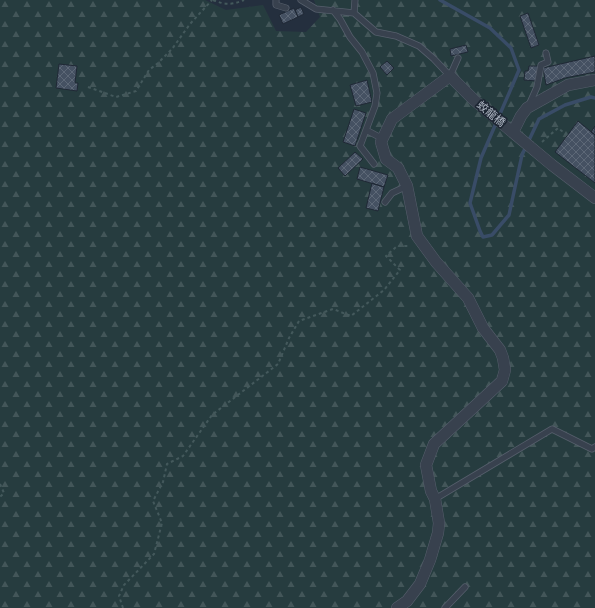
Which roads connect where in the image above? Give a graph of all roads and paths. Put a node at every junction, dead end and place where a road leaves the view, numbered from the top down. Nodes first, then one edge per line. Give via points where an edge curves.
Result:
1 (213, 0) edge
2 (244, 0) edge
3 (276, 0) edge
4 (301, 0) edge
5 (355, 0) edge
6 (286, 8) dead end
7 (332, 10) junction
8 (354, 13) junction
9 (546, 53) dead end
10 (458, 58) dead end
11 (450, 76) junction
12 (595, 80) edge
13 (88, 87) dead end
14 (527, 108) junction
15 (366, 130) junction
16 (513, 132) junction
17 (567, 136) dead end
18 (383, 138) junction
19 (547, 138) dead end
20 (374, 164) dead end
21 (407, 186) junction
22 (595, 198) edge
23 (385, 202) dead end
24 (418, 236) junction
25 (595, 447) edge
26 (0, 484) edge
27 (0, 497) edge
28 (435, 499) junction
29 (465, 587) dead end
30 (123, 608) edge
31 (398, 608) edge
32 (445, 608) edge

1 - 2 path via 224,5
1 - 13 path via 190,24 172,49 149,70 136,91 116,97
3 - 6 lane via 276,5
4 - 7 lane via 316,9
5 - 8 lane
7 - 8 lane
7 - 15 lane via 362,52 373,73 377,93
8 - 11 lane via 376,32 396,36 419,46
9 - 14 lane via 548,62 541,65 537,87
10 - 11 lane
11 - 16 street, 蛟龍橋
11 - 18 street via 392,119
12 - 14 street via 568,85
14 - 16 street
15 - 18 lane
15 - 20 lane via 360,146
16 - 22 street, 蛟龍橋
17 - 19 path via 558,128
18 - 21 street via 381,142 386,159 398,168
21 - 23 lane via 392,193
21 - 24 street
24 - 28 street via 436,262 468,298 483,328 500,350 505,370 502,381 434,444 426,465
24 - 30 path via 412,246 397,246 386,256 400,270 384,290 352,316 333,309 299,321 278,364 212,415 183,456 167,464 163,482 153,501 162,523 154,554 124,585 119,596
25 - 28 lane via 592,449 552,429
26 - 27 path via 4,492
28 - 31 street via 439,523 430,560 420,584
29 - 32 lane

